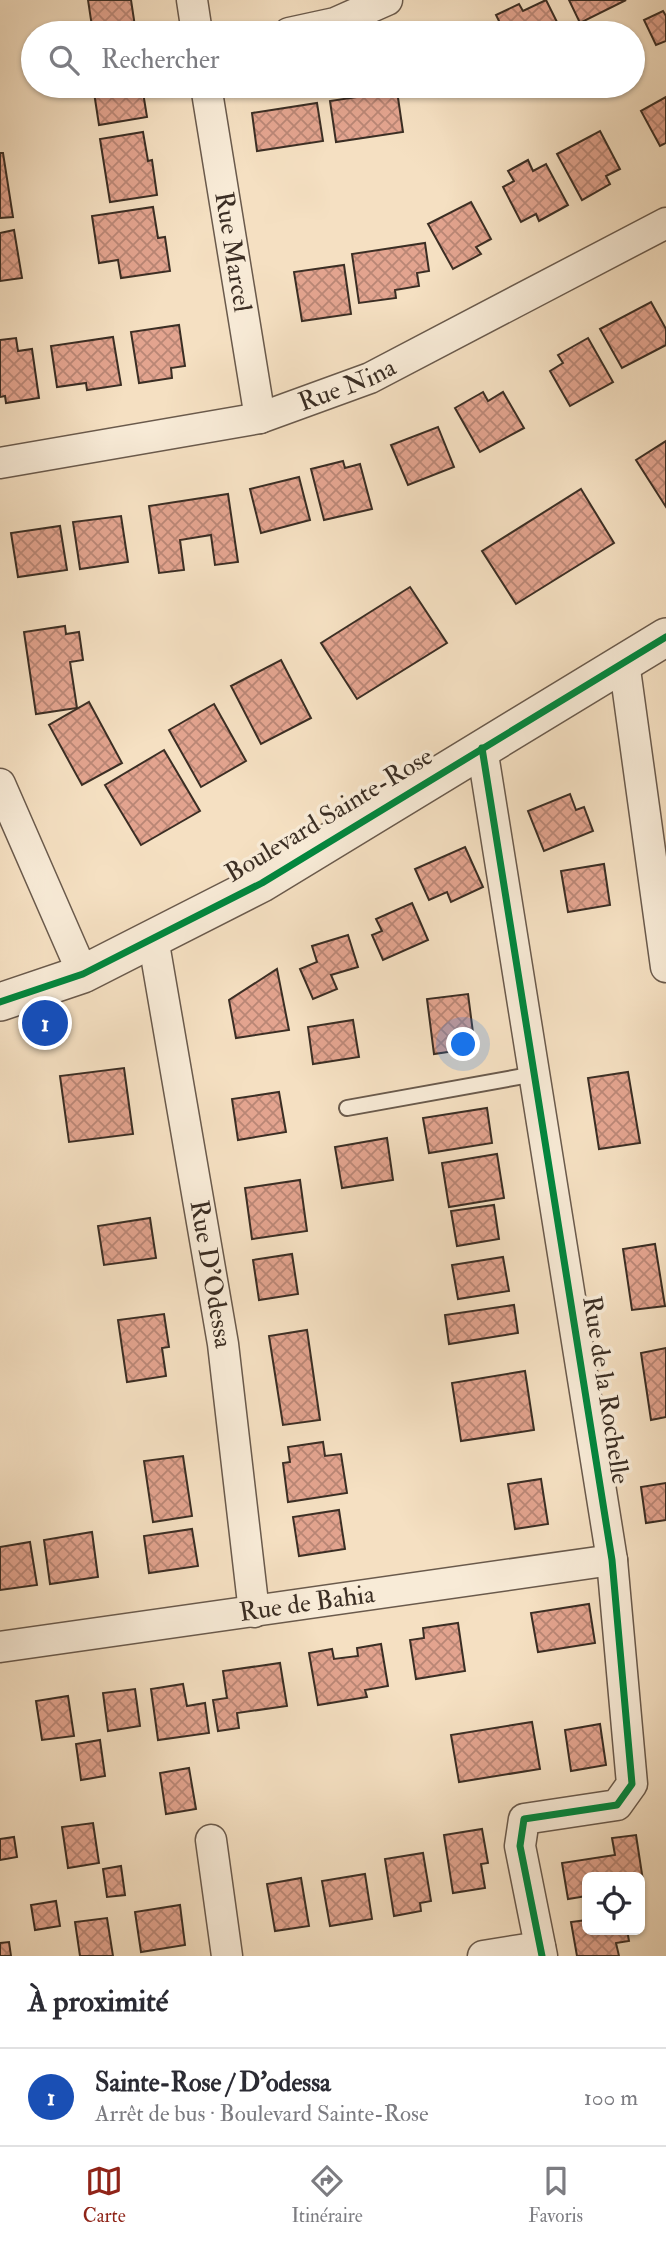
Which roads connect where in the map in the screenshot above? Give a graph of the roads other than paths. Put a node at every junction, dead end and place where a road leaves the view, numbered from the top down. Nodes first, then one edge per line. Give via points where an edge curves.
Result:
1 (192, 0) edge
2 (387, 0) edge
3 (195, 21) edge
4 (340, 21) edge
5 (207, 98) edge
6 (666, 223) edge
7 (260, 418) junction
8 (0, 463) edge
9 (666, 638) edge
10 (624, 662) junction
11 (482, 748) junction
12 (0, 784) edge
13 (153, 938) junction
14 (666, 967) edge
15 (83, 974) junction
16 (0, 1002) edge
17 (535, 1074) junction
18 (347, 1108) dead end
19 (612, 1560) junction
20 (254, 1612) junction
21 (0, 1647) edge
22 (211, 1840) dead end
23 (541, 1951) edge
24 (227, 1956) edge
25 (483, 1956) edge

1 - 3 street
2 - 4 street
5 - 7 street, Rue Marcel
6 - 7 street, Rue Nina via 370,378
7 - 8 street, Rue Nina
9 - 10 street, Boulevard Sainte-Rose
10 - 11 street, Boulevard Sainte-Rose
10 - 14 street
11 - 13 street, Boulevard Sainte-Rose via 262,883
11 - 17 street, Rue de la Rochelle
12 - 15 street
13 - 15 street, Boulevard Sainte-Rose
13 - 20 street, Rue D'Odessa via 223,1344
15 - 16 street, Boulevard Sainte-Rose
17 - 18 lane
17 - 19 street, Rue de la Rochelle
19 - 20 street, Rue de Bahia
19 - 23 street, Rue de la Rochelle via 632,1784 617,1805 524,1819 520,1846
20 - 21 street, Rue de Bahia
22 - 24 street
23 - 25 street

